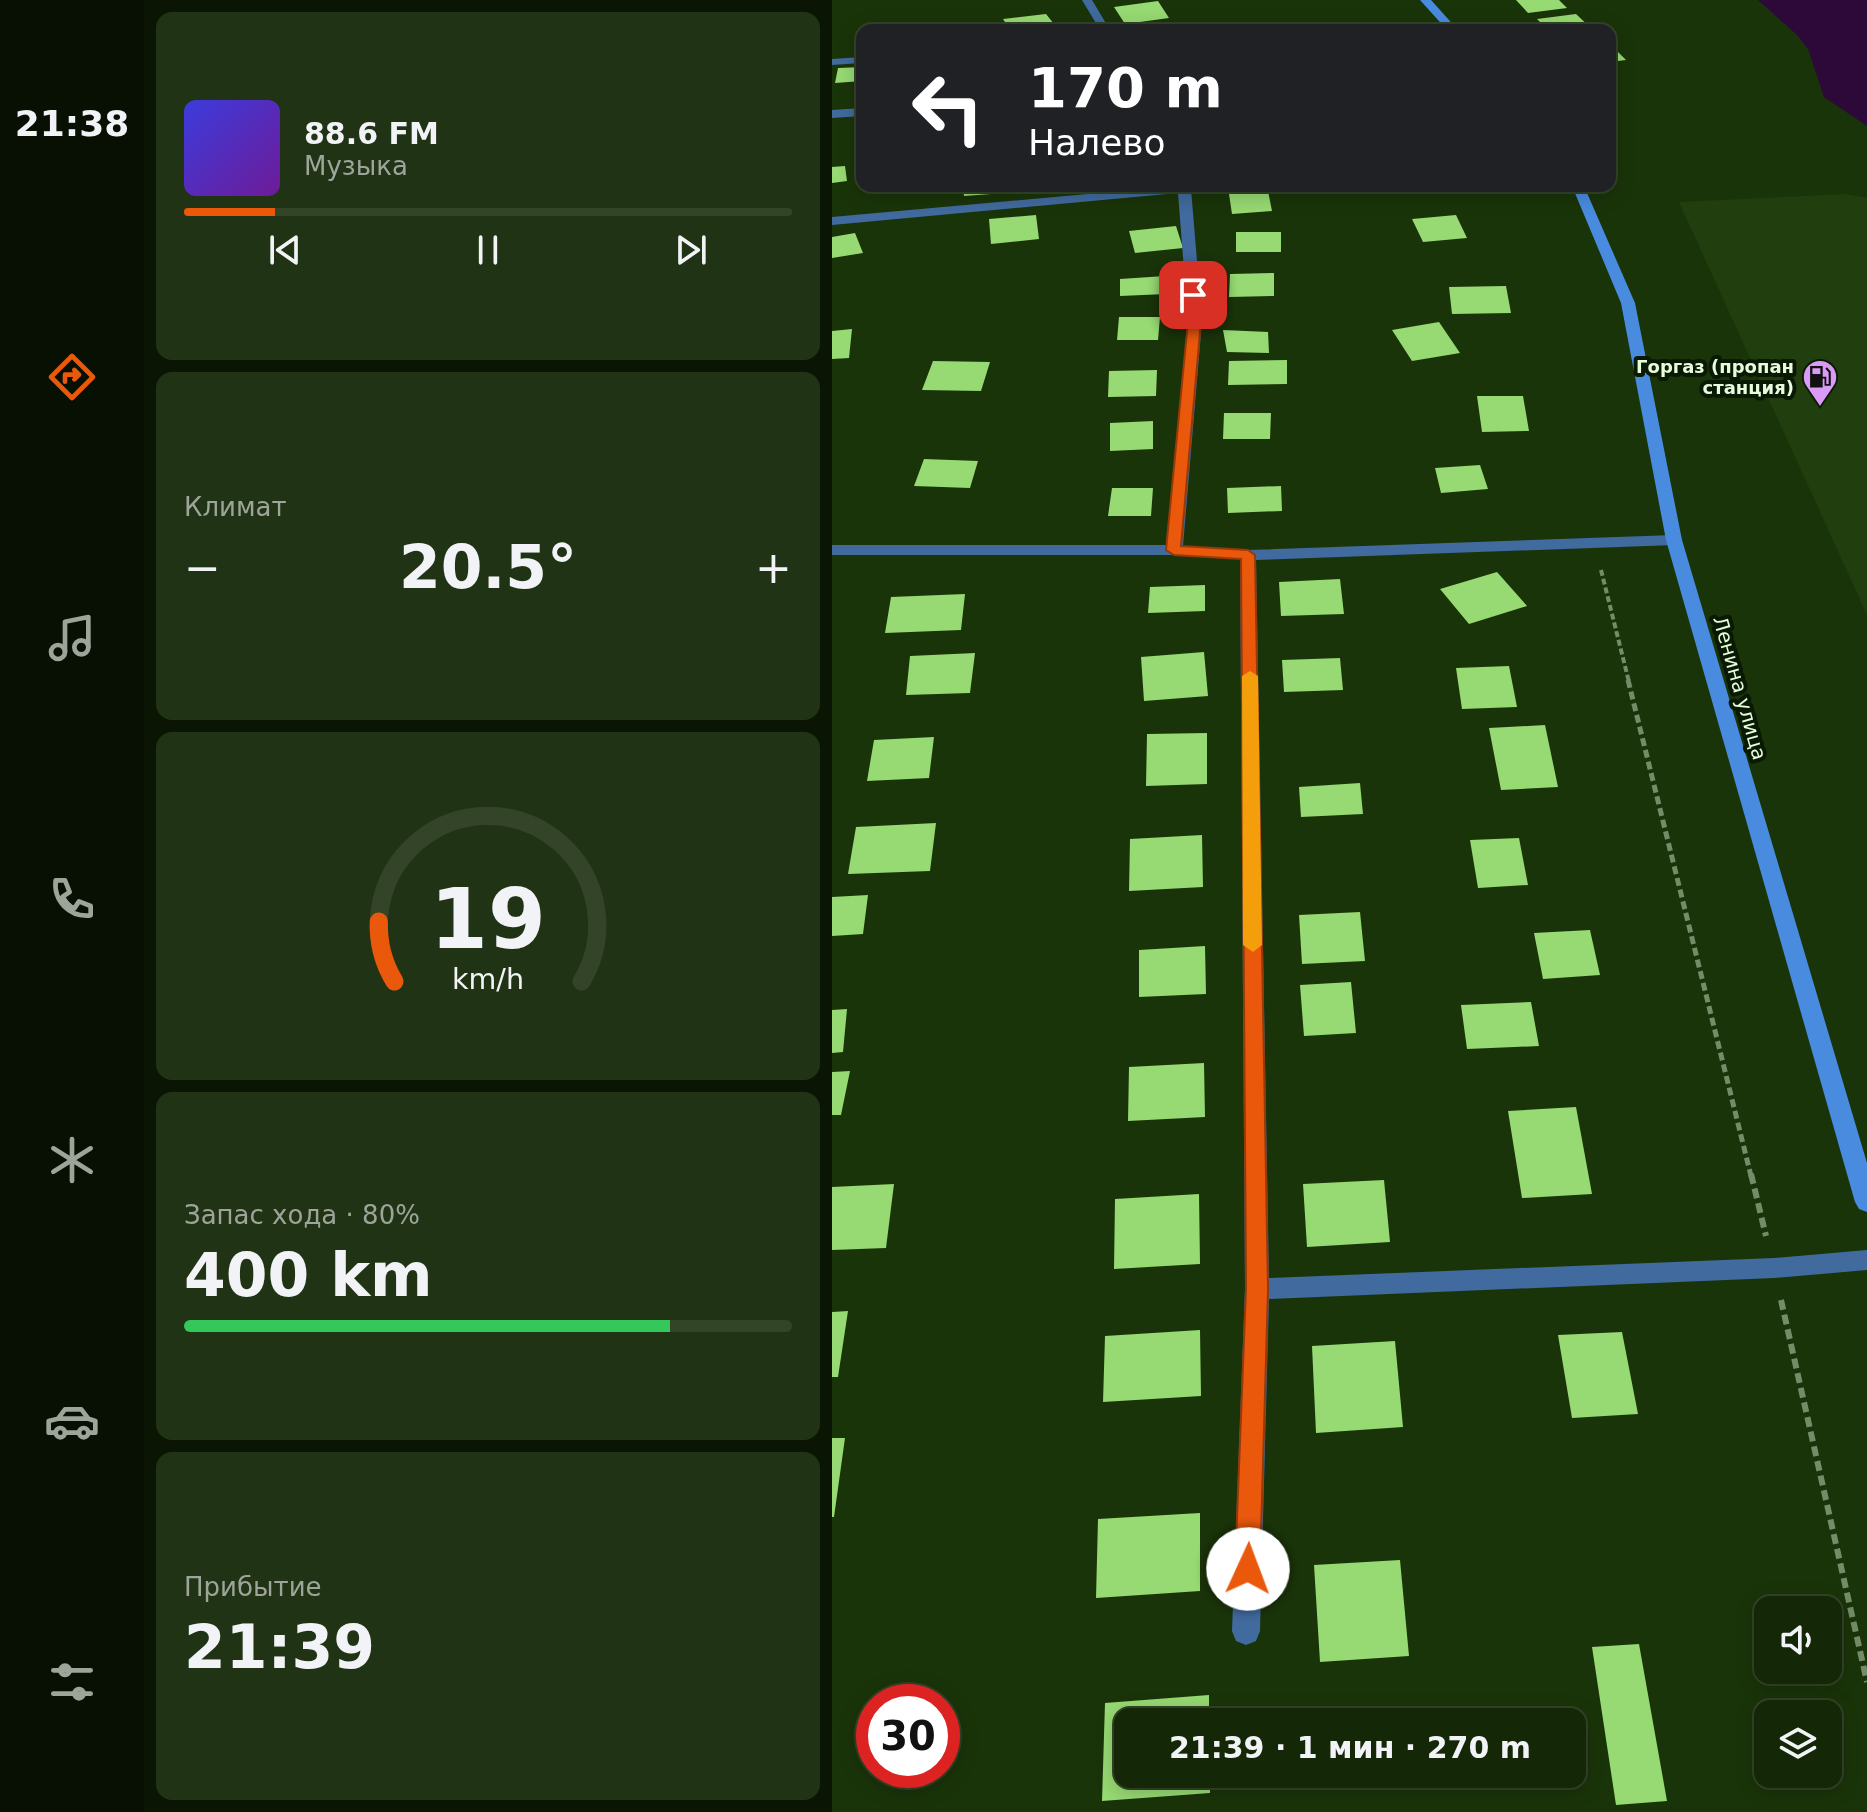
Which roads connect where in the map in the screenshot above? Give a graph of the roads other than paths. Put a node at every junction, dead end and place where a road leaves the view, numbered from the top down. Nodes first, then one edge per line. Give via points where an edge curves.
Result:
1 (1087, 0) edge
2 (1425, 0) edge
3 (1101, 24) edge
4 (1447, 24) edge
5 (856, 60) edge
6 (832, 62) edge
7 (856, 112) edge
8 (832, 114) edge
9 (1142, 192) edge
10 (1185, 192) edge
11 (1581, 192) edge
12 (832, 221) edge
13 (1674, 540) junction
14 (832, 550) edge
15 (1174, 550) junction
16 (1248, 555) junction
17 (1867, 1201) edge
18 (1867, 1260) edge
19 (1257, 1289) junction
20 (1246, 1631) dead end

1 - 3 street
2 - 4 main road
5 - 6 street
7 - 8 street
9 - 12 street
10 - 15 street via 1195,321
11 - 13 main road, Ленина улица via 1628,303
13 - 16 street
13 - 17 main road, Ленина улица
14 - 15 street
15 - 16 street
16 - 19 street
18 - 19 street
19 - 20 street

